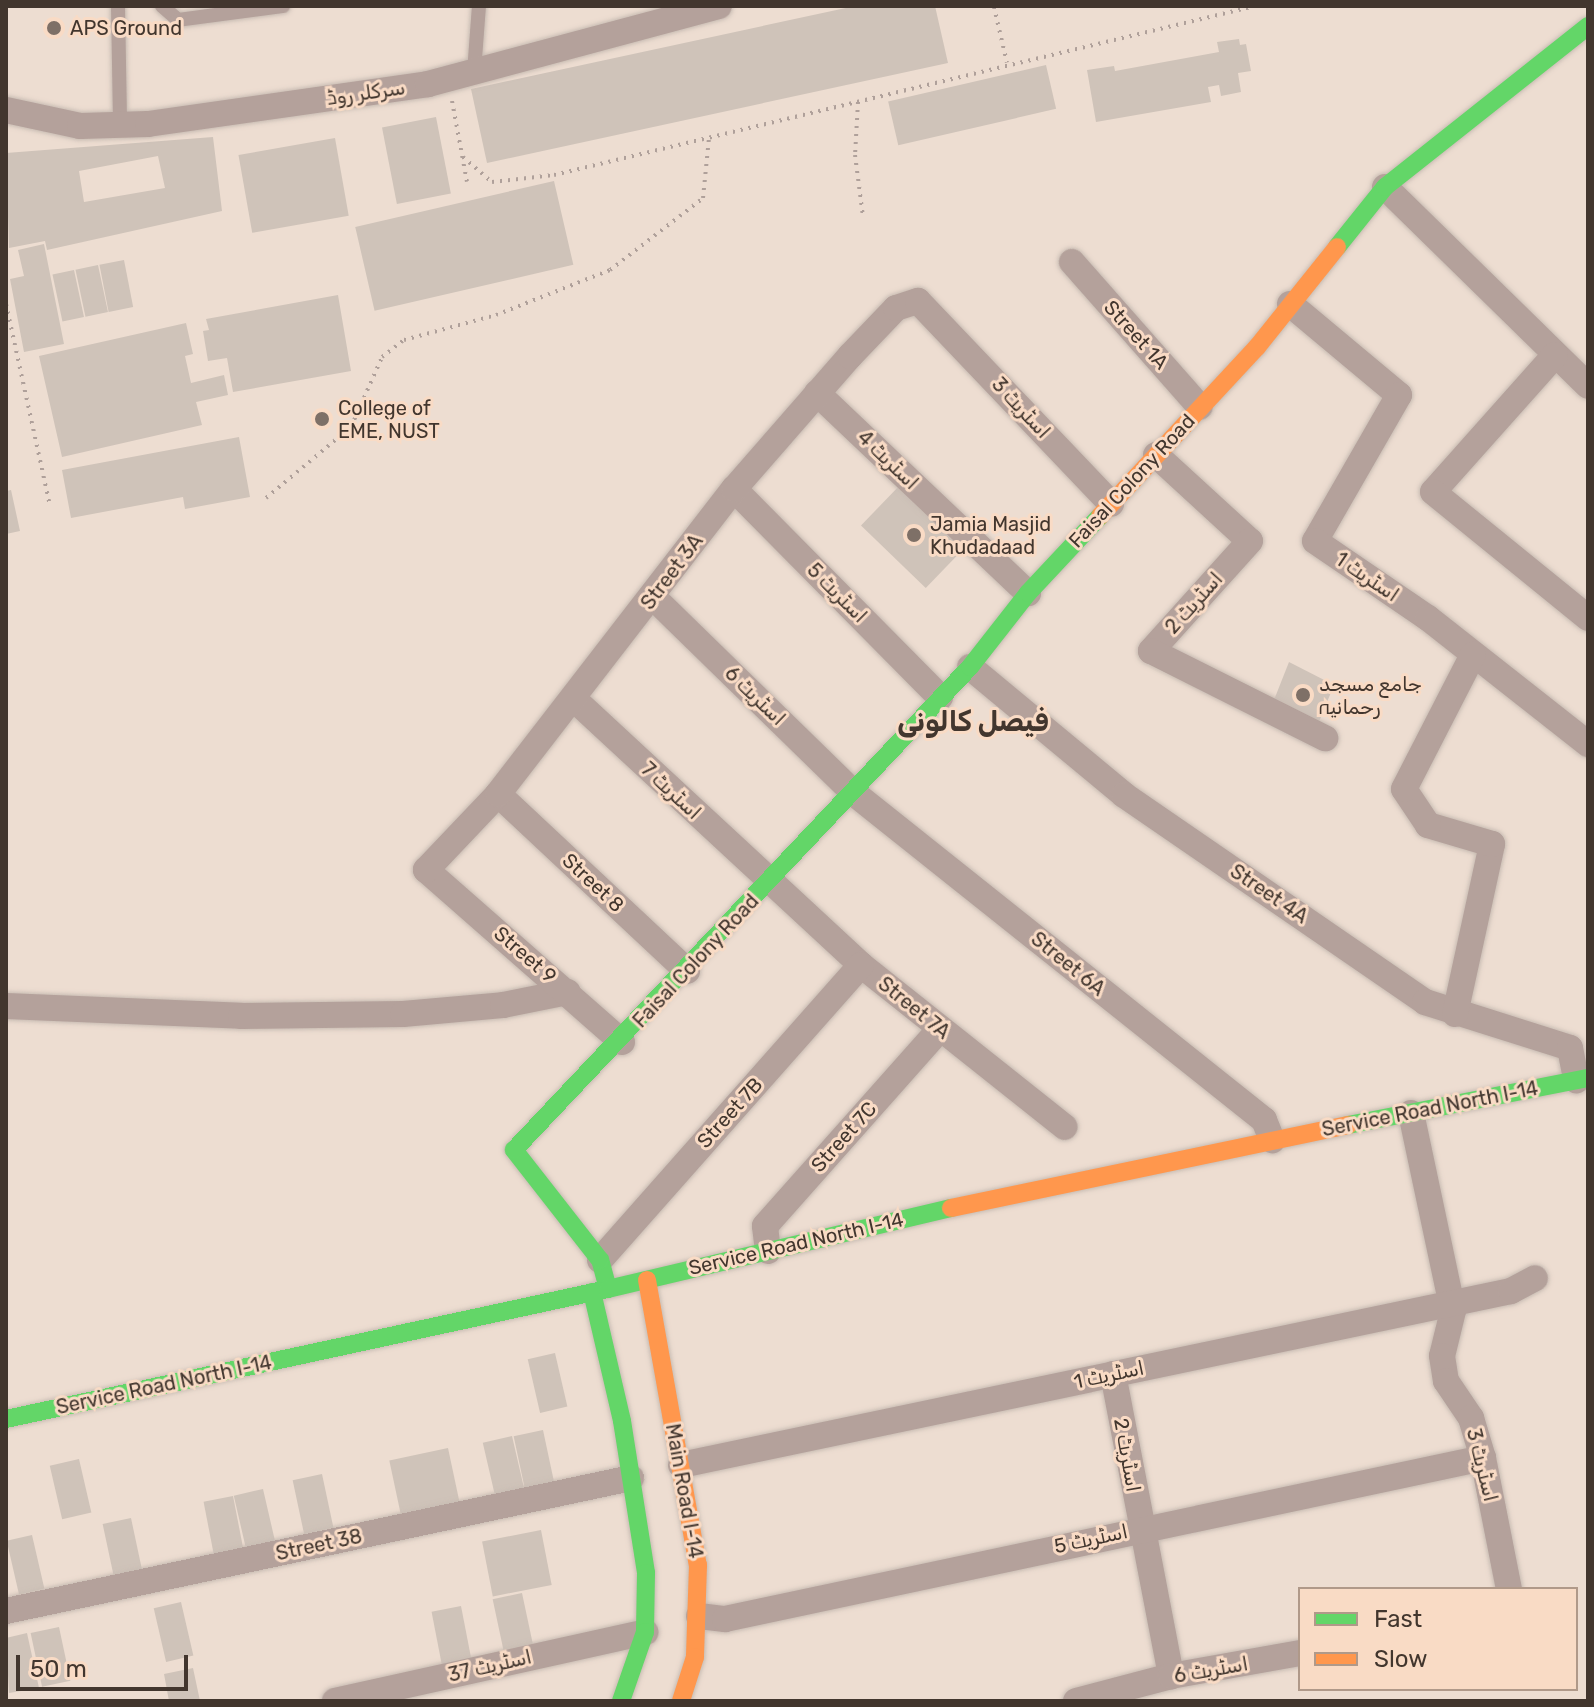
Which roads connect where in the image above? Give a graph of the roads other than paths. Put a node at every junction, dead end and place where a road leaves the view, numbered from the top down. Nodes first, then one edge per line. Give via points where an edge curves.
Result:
1 (118, 6) edge
2 (162, 6) edge
3 (283, 6) edge
4 (479, 6) edge
5 (719, 6) edge
6 (1588, 26) edge
7 (474, 72) junction
8 (6, 110) edge
9 (120, 125) junction
10 (1385, 187) junction
11 (1072, 262) dead end
12 (1290, 304) junction
13 (931, 312) joint
14 (1555, 355) junction
15 (1588, 386) edge
16 (817, 393) junction
17 (1200, 407) junction
18 (1156, 455) junction
19 (734, 489) junction
20 (1111, 504) junction
21 (1028, 593) junction
22 (654, 598) junction
23 (1588, 618) edge
24 (1473, 655) junction
25 (970, 667) junction
26 (940, 697) junction
27 (575, 700) junction
28 (1325, 738) dead end
29 (1588, 744) edge
30 (498, 794) junction
31 (855, 794) junction
32 (426, 870) joint
33 (768, 883) junction
34 (861, 965) junction
35 (687, 971) junction
36 (568, 992) junction
37 (6, 1006) edge
38 (1455, 1014) junction
39 (940, 1029) junction
40 (622, 1042) junction
41 (1582, 1079) edge
42 (1411, 1113) junction
43 (1065, 1127) dead end
44 (1272, 1140) junction
45 (768, 1251) junction
46 (600, 1260) junction
47 (1535, 1278) dead end
48 (647, 1280) junction
49 (600, 1291) junction
50 (1449, 1302) junction
51 (1113, 1374) junction
52 (671, 1413) junction
53 (6, 1419) edge
54 (622, 1421) junction
55 (1483, 1458) junction
56 (681, 1465) junction
57 (631, 1478) junction
58 (1141, 1528) junction
59 (1509, 1587) edge
60 (6, 1611) edge
61 (699, 1616) junction
62 (645, 1632) junction
63 (1298, 1653) edge
64 (1171, 1676) junction
65 (335, 1701) edge
66 (621, 1701) edge
67 (681, 1701) edge
68 (1076, 1701) edge

1 - 9 lane
2 - 3 lane via 178,20
4 - 7 lane
5 - 7 street, سرکلر روڈ
6 - 10 main road, Faisal Colony Road
7 - 9 street, سرکلر روڈ
8 - 9 street, سرکلر روڈ via 80,126
10 - 12 main road, Faisal Colony Road
10 - 14 street
11 - 17 street, Street 1A
12 - 17 main road, Faisal Colony Road
12 - 24 street, اسٹریٹ 1 via 1399,395 1315,541
13 - 16 street, Street 3A via 918,301 896,308
13 - 20 street, اسٹریٹ 3
14 - 15 street
14 - 23 street via 1433,492
16 - 19 street, Street 3A
16 - 21 street, اسٹریٹ 4
17 - 18 main road, Faisal Colony Road
18 - 20 main road, Faisal Colony Road
18 - 28 street, اسٹریٹ 2 via 1250,541 1151,651
19 - 22 street, Street 3A
19 - 26 street, اسٹریٹ 5
20 - 21 main road, Faisal Colony Road
21 - 25 main road, Faisal Colony Road
22 - 27 street, Street 3A
22 - 31 street, اسٹریٹ 6
24 - 29 street, اسٹریٹ 1
24 - 38 street via 1404,789 1428,825 1492,844
25 - 26 main road, Faisal Colony Road
25 - 38 street, Street 4A via 1124,795 1425,1002
26 - 31 main road, Faisal Colony Road
27 - 30 street, Street 3A
27 - 33 street, اسٹریٹ 7
30 - 32 street, Street 3A
30 - 35 street, Street 8
31 - 33 main road, Faisal Colony Road
31 - 44 street, Street 6A via 1264,1120
32 - 36 street, Street 9
33 - 34 street, Street 7A
33 - 35 main road, Faisal Colony Road
34 - 39 street, Street 7A
34 - 46 street, Street 7B
35 - 40 main road, Faisal Colony Road
36 - 37 street via 503,1005 403,1014 241,1016
36 - 40 street, Street 9
38 - 41 street, Street 4A via 1570,1048
39 - 43 street, Street 7A
39 - 45 street, Street 7C via 765,1226
40 - 46 main road, Faisal Colony Road via 514,1150
41 - 42 main road, Service Road North I-14
42 - 44 main road, Service Road North I-14
42 - 50 street, اسٹریٹ 3
44 - 45 main road, Service Road North I-14 via 1071,1179
45 - 48 main road, Service Road North I-14
46 - 49 main road, Faisal Colony Road
47 - 50 street, اسٹریٹ 1 via 1511,1291
48 - 49 main road, Service Road North I-14
48 - 52 main road, Main Road I-14
49 - 53 main road, Service Road North I-14
49 - 54 main road
50 - 51 street, اسٹریٹ 1
50 - 55 street, اسٹریٹ 3 via 1453,1311 1442,1356 1446,1381 1471,1418
51 - 56 street, اسٹریٹ 1
51 - 58 street, اسٹریٹ 2
52 - 54 main road
52 - 56 main road, Main Road I-14
54 - 57 main road
55 - 58 street, اسٹریٹ 5
55 - 59 street, اسٹریٹ 3
56 - 61 main road, Main Road I-14 via 698,1565
57 - 60 street, Street 38
57 - 62 main road via 644,1548
58 - 61 street, اسٹریٹ 5 via 725,1619
58 - 64 street, اسٹریٹ 2
61 - 67 main road, Main Road I-14 via 695,1657
62 - 65 street, اسٹریٹ 37
62 - 66 main road
63 - 64 street, اسٹریٹ 6
64 - 68 street, اسٹریٹ 6

